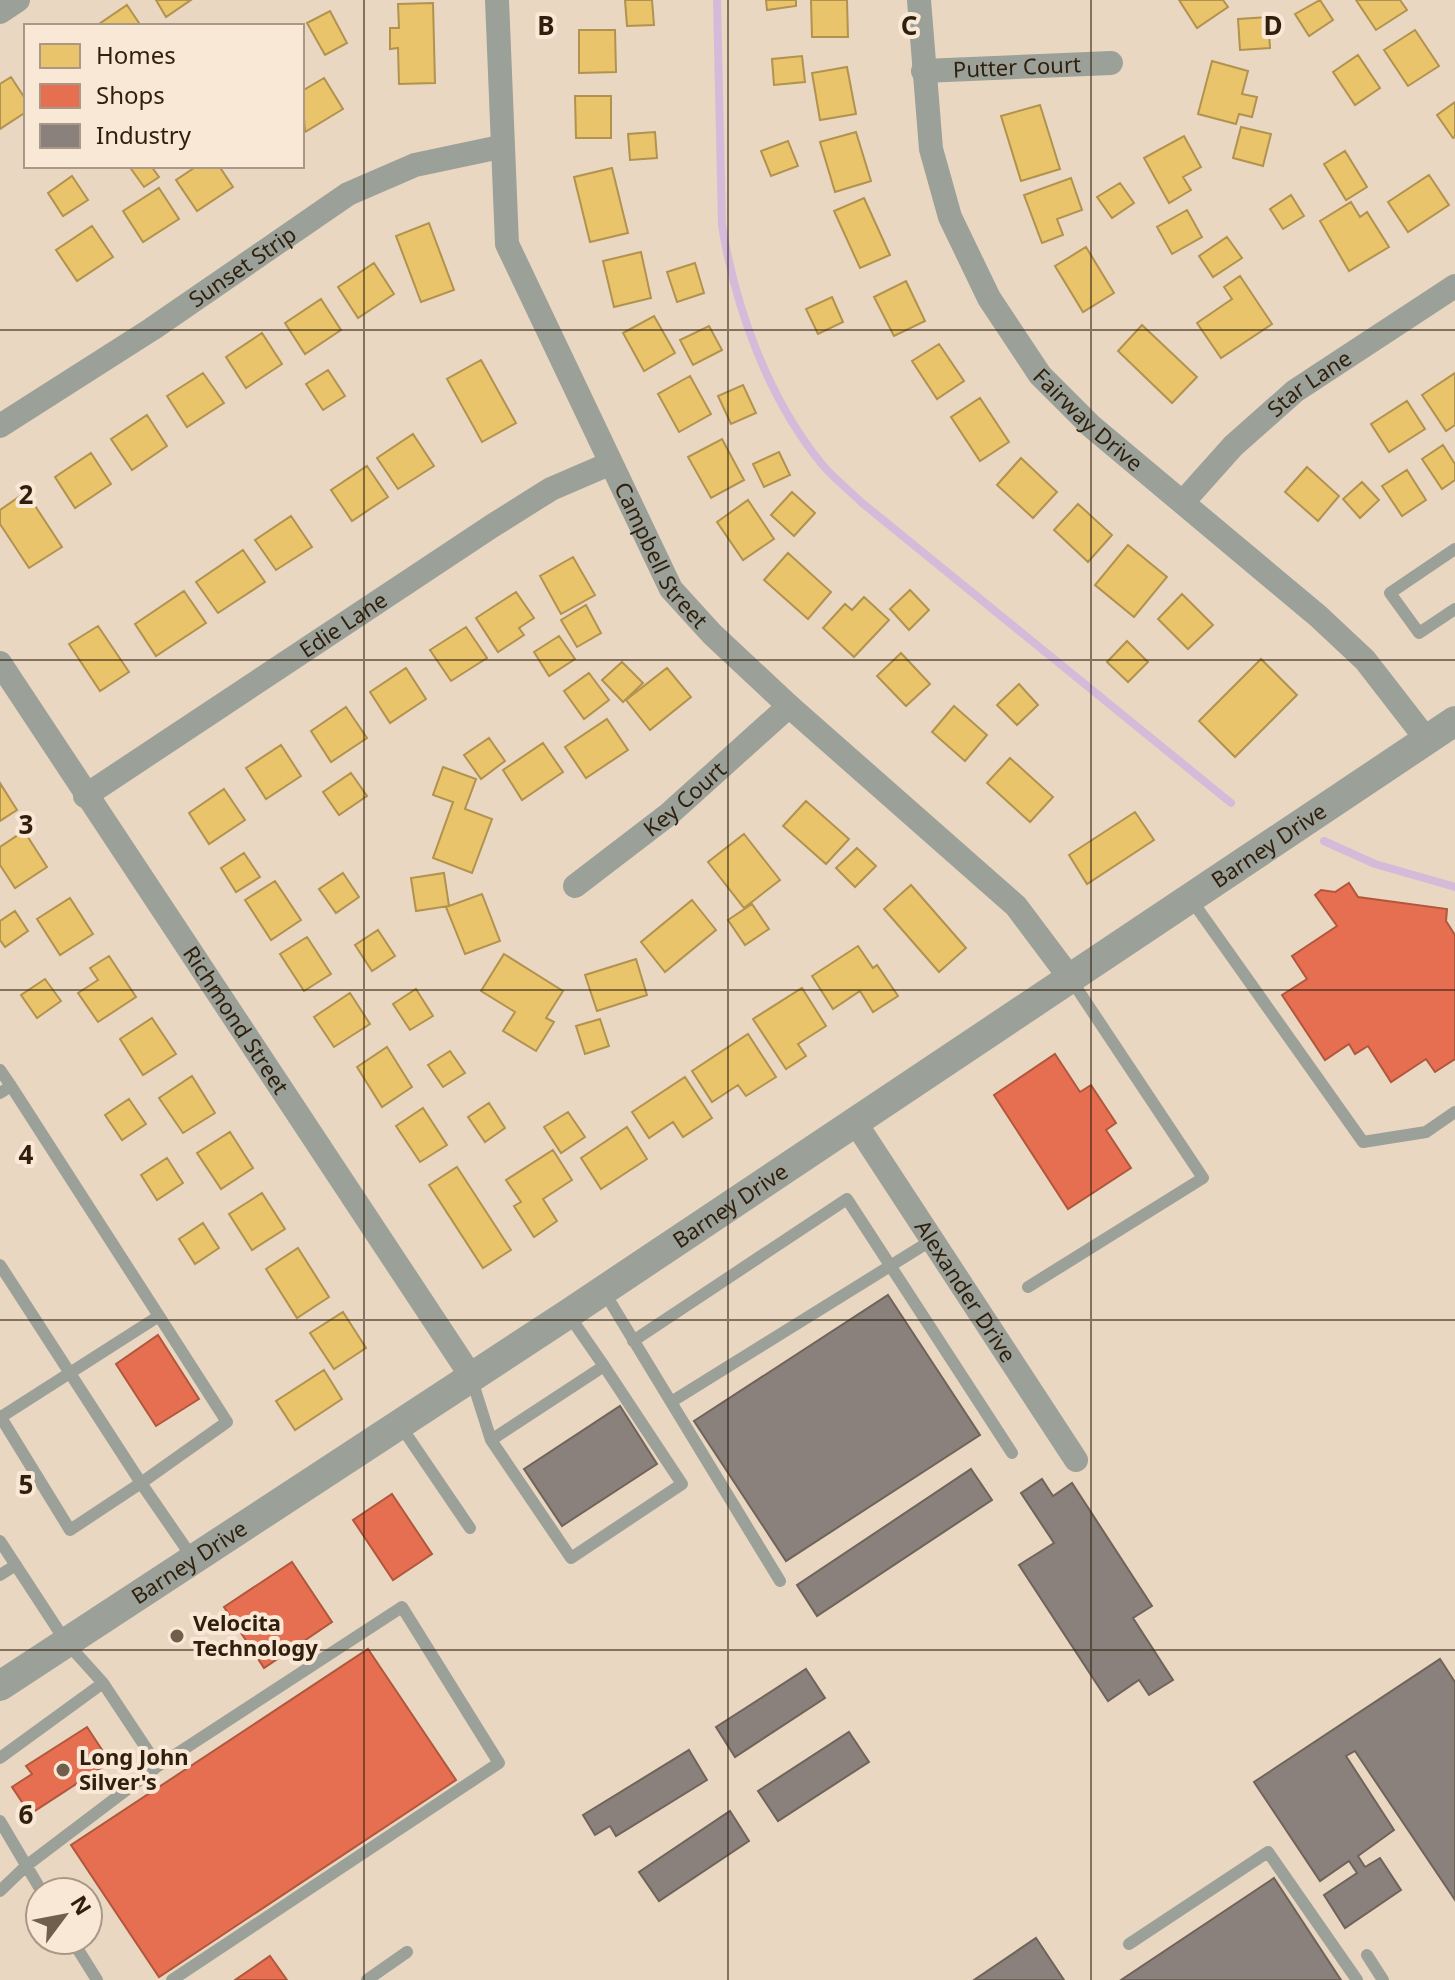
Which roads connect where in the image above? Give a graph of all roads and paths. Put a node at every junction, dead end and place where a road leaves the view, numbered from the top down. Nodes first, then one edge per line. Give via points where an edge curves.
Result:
1 (18, 0) edge
2 (497, 0) edge
3 (919, 0) edge
4 (0, 12) edge
5 (1111, 63) dead end
6 (923, 71) junction
7 (500, 147) junction
8 (1455, 286) edge
9 (0, 426) edge
10 (609, 464) junction
11 (1183, 502) junction
12 (1455, 549) edge
13 (1455, 609) edge
14 (0, 663) edge
15 (789, 706) junction
16 (1455, 721) edge
17 (1427, 740) junction
18 (85, 796) junction
19 (575, 886) dead end
20 (1190, 898) junction
21 (1070, 978) junction
22 (0, 1070) edge
23 (6, 1089) edge
24 (1455, 1112) edge
25 (855, 1122) junction
26 (932, 1240) junction
27 (0, 1265) edge
28 (892, 1265) junction
29 (1028, 1287) dead end
30 (603, 1290) junction
31 (568, 1314) junction
32 (159, 1316) junction
33 (633, 1341) junction
34 (604, 1366) junction
35 (71, 1373) junction
36 (471, 1376) junction
37 (671, 1402) junction
38 (0, 1417) edge
39 (400, 1425) junction
40 (491, 1440) junction
41 (1012, 1453) dead end
42 (1076, 1460) dead end
43 (141, 1483) junction
44 (470, 1528) dead end
45 (0, 1541) edge
46 (194, 1560) junction
47 (16, 1565) junction
48 (0, 1575) edge
49 (780, 1581) dead end
50 (66, 1642) junction
51 (103, 1683) junction
52 (0, 1686) edge
53 (0, 1758) edge
54 (158, 1766) junction
55 (0, 1821) edge
56 (26, 1866) junction
57 (32, 1876) edge
58 (0, 1891) edge
59 (1129, 1944) dead end
60 (407, 1952) dead end
61 (1367, 1955) dead end
62 (82, 1956) edge
63 (97, 1980) edge
64 (172, 1980) edge
65 (367, 1980) edge
66 (1357, 1980) edge
67 (1383, 1980) edge

1 - 4 street
2 - 7 street, Campbell Street
3 - 6 street, Fairway Drive
5 - 6 street, Putter Court
6 - 11 street, Fairway Drive via 938,176 950,217 989,298 1040,375 1091,426
7 - 9 street, Sunset Strip via 415,165 348,194
7 - 10 street, Campbell Street via 507,244
8 - 11 street, Star Lane via 1295,391 1233,446
10 - 15 street, Campbell Street via 671,589
10 - 18 street, Edie Lane via 551,489 492,526
11 - 17 street, Fairway Drive via 1365,660
12 - 13 lane via 1390,593 1419,633
14 - 18 street, Richmond Street
15 - 19 street, Key Court via 669,814
15 - 21 street, Campbell Street via 1016,906
16 - 17 street, Barney Drive
17 - 20 street, Barney Drive
18 - 36 street, Richmond Street
20 - 21 street, Barney Drive
20 - 24 lane via 1363,1142 1426,1132
21 - 25 street, Barney Drive
21 - 29 lane via 1203,1178
22 - 23 lane
23 - 32 lane
25 - 26 street, Alexander Drive
25 - 30 street, Barney Drive
26 - 28 lane
26 - 42 street, Alexander Drive
27 - 35 lane
28 - 33 lane via 847,1199
28 - 37 lane
28 - 41 lane
30 - 31 street, Barney Drive
30 - 33 lane
31 - 34 lane
31 - 36 street, Barney Drive
32 - 35 lane
32 - 43 lane via 227,1422
33 - 37 lane
34 - 40 lane
34 - 40 lane via 682,1484 571,1558
35 - 38 lane
35 - 43 lane
36 - 39 street, Barney Drive
36 - 40 lane
37 - 49 lane
38 - 43 lane via 70,1530
39 - 44 lane
39 - 46 street, Barney Drive
43 - 46 lane
45 - 47 lane
46 - 50 street, Barney Drive
47 - 48 lane
47 - 50 lane
50 - 51 lane
50 - 52 street, Barney Drive
51 - 53 lane
51 - 54 lane
54 - 56 lane
54 - 64 lane via 402,1607 499,1763
55 - 56 lane
56 - 57 lane
56 - 58 lane
59 - 66 lane via 1268,1852
60 - 65 lane
61 - 67 lane
62 - 63 lane

